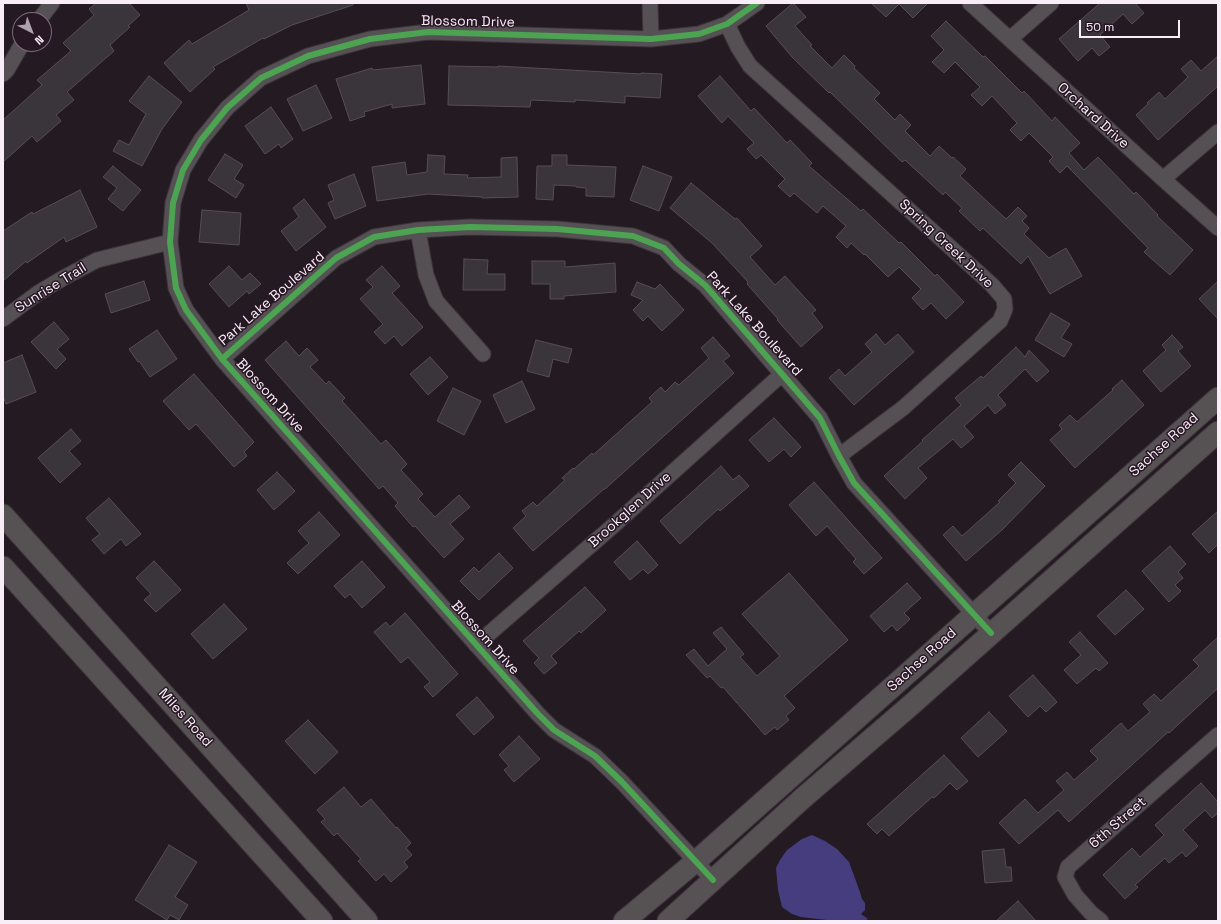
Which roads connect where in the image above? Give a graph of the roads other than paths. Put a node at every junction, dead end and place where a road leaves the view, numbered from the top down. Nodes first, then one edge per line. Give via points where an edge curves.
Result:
1 (52, 3) edge
2 (650, 3) edge
3 (757, 3) edge
4 (970, 3) edge
5 (1051, 3) edge
6 (45, 12) edge
7 (728, 24) junction
8 (651, 39) junction
9 (1010, 39) junction
10 (17, 52) edge
11 (3, 74) edge
12 (1218, 132) edge
13 (1163, 179) junction
14 (1218, 228) edge
15 (418, 230) junction
16 (170, 242) junction
17 (3, 319) edge
18 (483, 354) dead end
19 (222, 359) junction
20 (782, 374) junction
21 (1218, 398) edge
22 (1218, 432) edge
23 (839, 456) junction
24 (3, 514) edge
25 (3, 566) edge
26 (974, 614) junction
27 (990, 633) junction
28 (476, 645) junction
29 (126, 651) junction
30 (100, 674) junction
31 (1218, 735) edge
32 (695, 862) junction
33 (713, 880) junction
34 (322, 921) edge
35 (367, 921) edge
36 (624, 921) edge
37 (668, 921) edge
38 (1101, 921) edge

1 - 6 street
2 - 8 street
3 - 7 street, Blossom Drive
4 - 9 street, Orchard Drive
5 - 9 street
7 - 8 street, Blossom Drive via 699,34
7 - 23 street, Spring Creek Drive via 750,66 992,285 1004,299 1005,309 1000,321 903,408
8 - 16 street, Blossom Drive via 428,32 370,39 308,56 261,78 227,108 201,140 183,170 173,203
9 - 13 street, Orchard Drive
10 - 11 street
12 - 13 street
13 - 14 street, Orchard Drive
15 - 18 street via 426,275 436,301
15 - 19 street, Park Lake Boulevard via 374,237 336,258
15 - 20 street, Park Lake Boulevard via 470,227 557,229 633,236 664,248 704,285
16 - 17 street, Sunrise Trail via 97,260 38,293
16 - 19 street, Blossom Drive via 176,288 186,310
19 - 28 street, Blossom Drive
20 - 23 street, Park Lake Boulevard via 820,418
20 - 28 street, Brookglen Drive
21 - 26 main road, Sachse Road
22 - 27 main road, Sachse Road
23 - 26 street, Park Lake Boulevard via 854,483
24 - 29 main road, Miles Road
25 - 30 main road
26 - 27 street, Park Lake Boulevard
26 - 32 main road, Sachse Road
27 - 33 main road, Sachse Road
28 - 32 street, Blossom Drive via 549,726 595,756
29 - 30 main road
29 - 35 main road, Miles Road
30 - 34 main road
31 - 38 street, 6th Street via 1068,867 1065,877 1075,895
32 - 33 street, Blossom Drive
32 - 36 main road, Sachse Road
33 - 37 main road, Sachse Road

